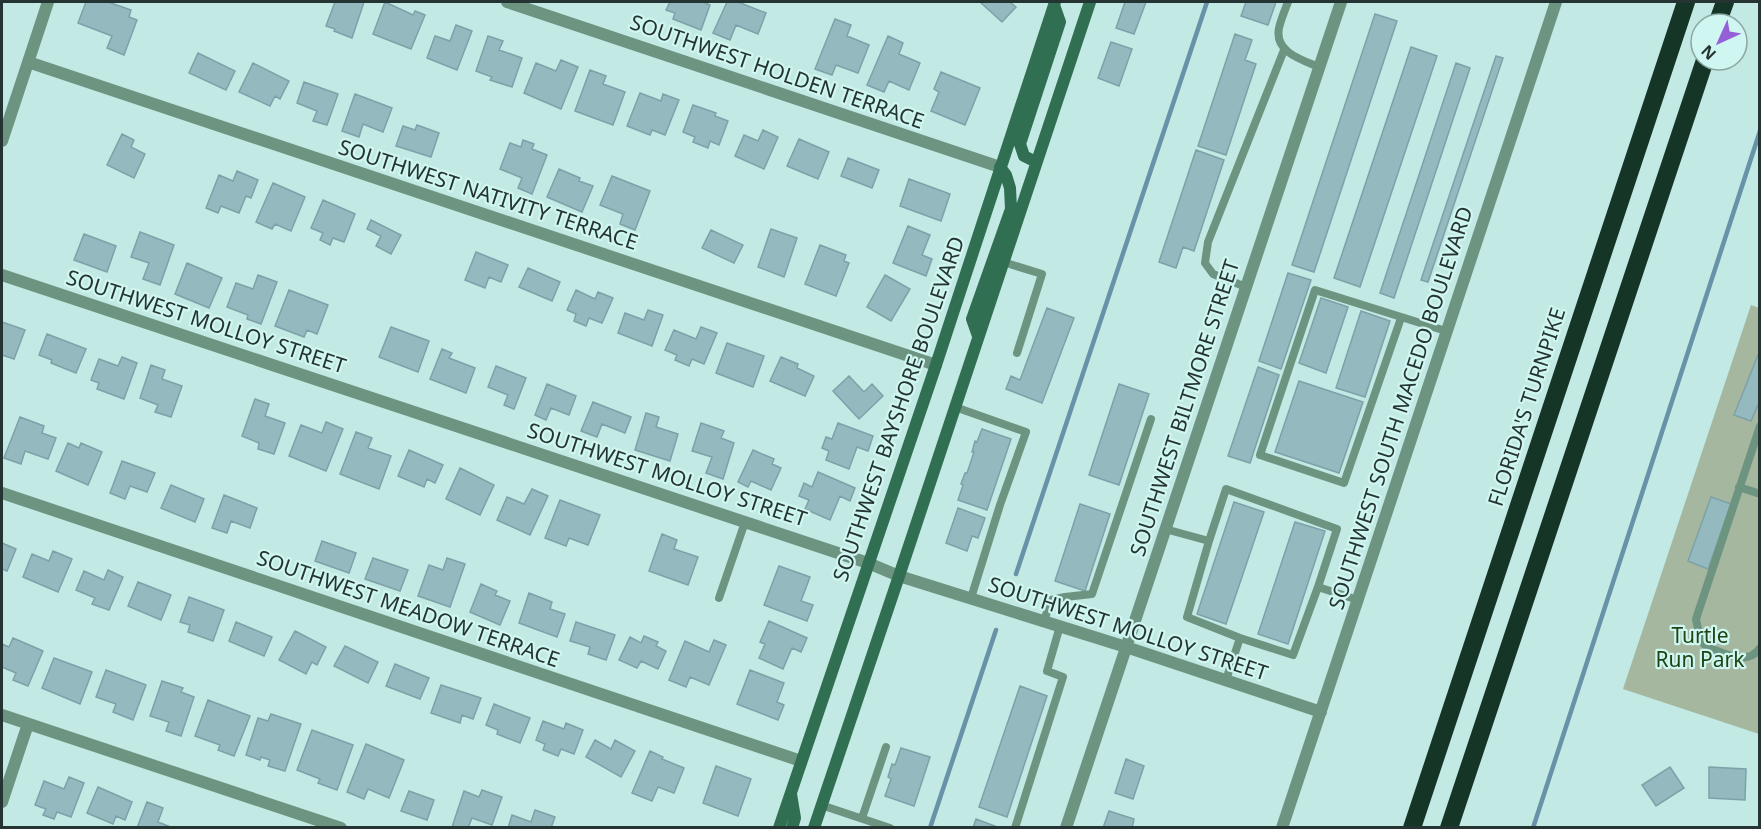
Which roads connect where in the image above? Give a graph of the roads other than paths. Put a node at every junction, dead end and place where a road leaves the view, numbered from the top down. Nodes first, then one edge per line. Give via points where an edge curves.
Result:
1 (48, 2) edge
2 (507, 2) edge
3 (1090, 2) edge
4 (1288, 2) edge
5 (1341, 2) edge
6 (1556, 2) edge
7 (1686, 2) edge
8 (1054, 3) edge
9 (1284, 50) junction
10 (28, 62) junction
11 (1319, 67) junction
12 (1701, 72) edge
13 (2, 141) edge
14 (1036, 162) junction
15 (1000, 167) junction
16 (1003, 261) junction
17 (2, 274) edge
18 (1246, 287) junction
19 (1401, 318) junction
20 (1446, 331) junction
21 (978, 336) junction
22 (1017, 353) dead end
23 (936, 365) junction
24 (955, 407) junction
25 (1151, 419) dead end
26 (1760, 426) edge
27 (1739, 487) junction
28 (2, 493) edge
29 (1760, 494) edge
30 (744, 522) junction
31 (1166, 529) junction
32 (1209, 541) junction
33 (868, 562) junction
34 (899, 576) junction
35 (1318, 587) junction
36 (719, 598) dead end
37 (971, 598) junction
38 (1358, 600) junction
39 (1044, 621) junction
40 (1060, 626) junction
41 (1240, 638) junction
42 (1126, 647) junction
43 (1760, 648) edge
44 (1226, 680) junction
45 (1321, 712) junction
46 (2, 715) edge
47 (28, 723) junction
48 (886, 747) dead end
49 (801, 761) junction
50 (790, 793) junction
51 (2, 801) edge
52 (821, 805) junction
53 (862, 818) junction
54 (341, 828) edge
55 (779, 828) edge
56 (792, 828) edge
57 (814, 828) edge
58 (890, 828) edge
59 (1015, 828) edge
60 (1066, 828) edge
61 (1282, 828) edge
62 (1412, 828) edge
63 (1449, 828) edge

1 - 10 street
2 - 15 street, SOUTHWEST HOLDEN TERRACE
3 - 14 main road
4 - 9 lane via 1278,31
5 - 11 street, SOUTHWEST BILTMORE STREET
6 - 20 street, SOUTHWEST SOUTH MACEDO BOULEVARD
7 - 62 highway, FLORIDA'S TURNPIKE
8 - 14 main road via 1060,22 1020,144 1024,156
8 - 15 main road, SOUTHWEST BAYSHORE BOULEVARD
9 - 11 lane
9 - 18 lane via 1208,242 1205,263 1213,274
10 - 13 street
10 - 23 street, SOUTHWEST NATIVITY TERRACE
11 - 18 street, SOUTHWEST BILTMORE STREET
12 - 63 highway
14 - 16 main road
15 - 21 main road via 1010,188 1011,209 972,319
15 - 23 main road, SOUTHWEST BAYSHORE BOULEVARD
16 - 21 main road
16 - 22 lane via 1042,274
17 - 30 street, SOUTHWEST MOLLOY STREET
18 - 31 street, SOUTHWEST BILTMORE STREET
19 - 19 lane via 1315,290 1260,455 1344,483
19 - 20 lane
20 - 38 street, SOUTHWEST SOUTH MACEDO BOULEVARD
21 - 24 main road
23 - 33 main road, SOUTHWEST BAYSHORE BOULEVARD
24 - 34 main road
24 - 37 lane via 1026,432
25 - 39 lane via 1092,594 1051,600
26 - 27 lane
27 - 29 lane
27 - 43 lane via 1696,618 1706,646 1735,658 1756,654
28 - 49 street, SOUTHWEST MEADOW TERRACE
30 - 33 street, SOUTHWEST MOLLOY STREET
30 - 36 lane
31 - 32 lane
31 - 42 street, SOUTHWEST BILTMORE STREET
32 - 35 lane via 1227,489 1337,530
32 - 41 lane via 1187,617
33 - 34 street, SOUTHWEST MOLLOY STREET
33 - 49 main road, SOUTHWEST BAYSHORE BOULEVARD
34 - 37 street, SOUTHWEST MOLLOY STREET
34 - 52 main road
35 - 38 lane
35 - 41 lane via 1293,655
37 - 39 street, SOUTHWEST MOLLOY STREET
38 - 45 street, SOUTHWEST SOUTH MACEDO BOULEVARD
39 - 40 street, SOUTHWEST MOLLOY STREET
40 - 42 street, SOUTHWEST MOLLOY STREET
40 - 59 lane via 1047,670 1063,677
41 - 44 lane
42 - 44 street, SOUTHWEST MOLLOY STREET
42 - 60 street, SOUTHWEST BILTMORE STREET
44 - 45 street, SOUTHWEST MOLLOY STREET
45 - 61 street, SOUTHWEST SOUTH MACEDO BOULEVARD
46 - 47 street
47 - 51 street
47 - 54 street
48 - 53 lane
49 - 50 main road, SOUTHWEST BAYSHORE BOULEVARD
50 - 55 main road, SOUTHWEST BAYSHORE BOULEVARD
50 - 56 main road via 795,818
52 - 53 lane
52 - 57 main road
53 - 58 lane

